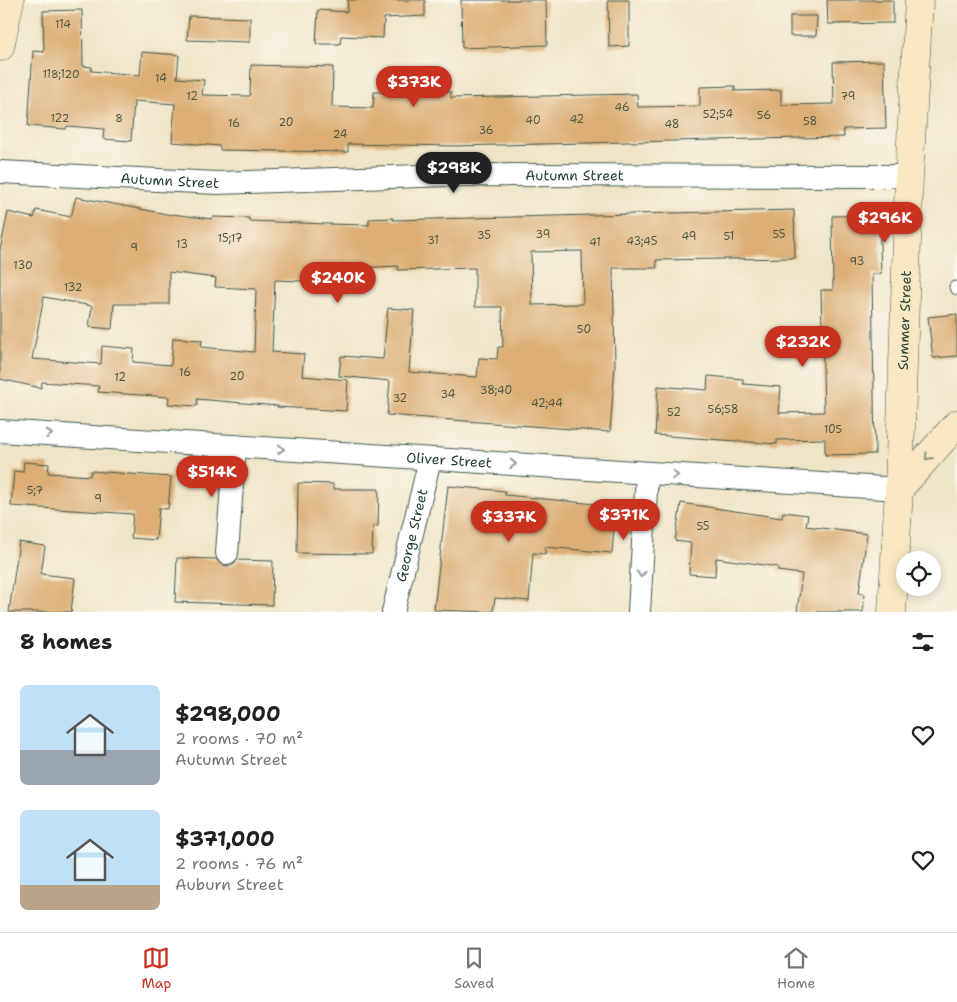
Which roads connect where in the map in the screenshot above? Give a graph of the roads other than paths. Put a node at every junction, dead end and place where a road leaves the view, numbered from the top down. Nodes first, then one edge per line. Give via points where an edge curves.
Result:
1 (10, 0) edge
2 (919, 0) edge
3 (0, 47) edge
4 (0, 172) edge
5 (909, 176) junction
6 (957, 424) edge
7 (0, 431) edge
8 (234, 446) junction
9 (430, 459) junction
10 (647, 473) junction
11 (899, 490) junction
12 (227, 553) dead end
13 (393, 612) edge
14 (639, 612) edge
15 (892, 612) edge

1 - 3 street
2 - 5 street, Summer Street
4 - 5 street, Autumn Street via 217,183 449,176
5 - 11 street, Summer Street
6 -> 11 street
7 -> 8 street, Oliver Street
8 -> 9 street, Oliver Street
8 - 12 street
9 -> 10 street, Oliver Street
9 - 13 street, George Street
10 -> 11 street, Oliver Street
10 -> 14 street
11 - 15 street, Summer Street

